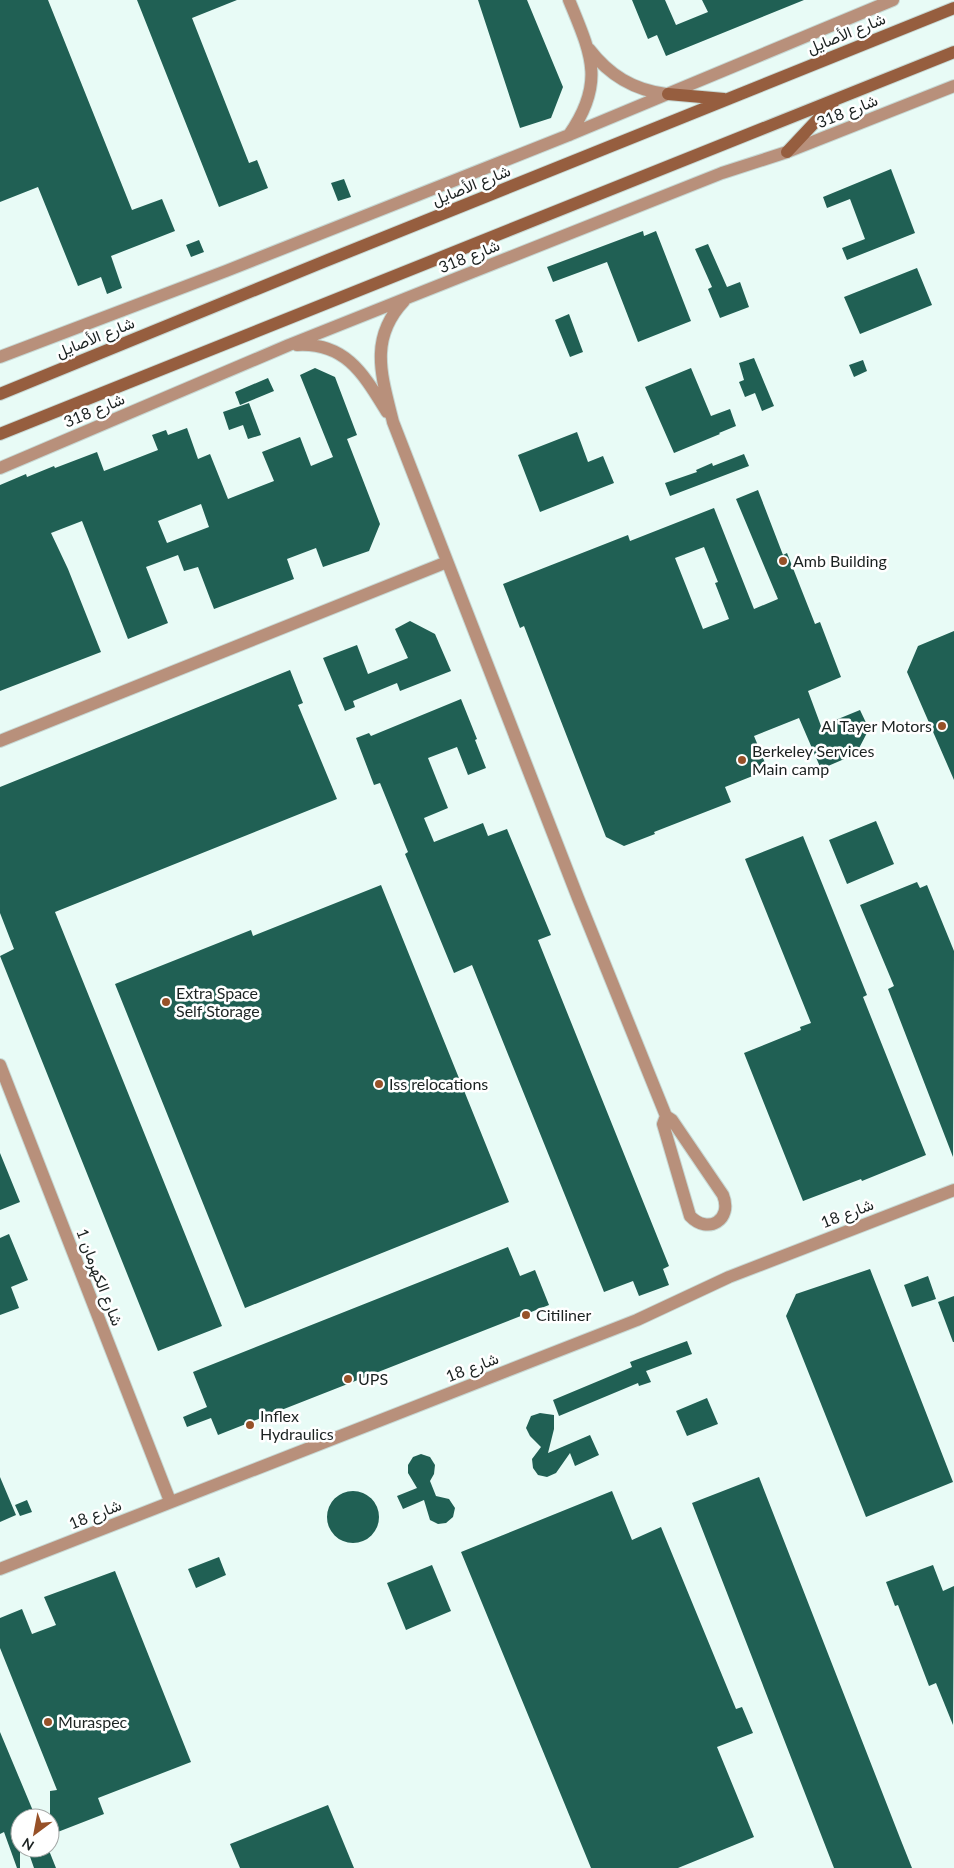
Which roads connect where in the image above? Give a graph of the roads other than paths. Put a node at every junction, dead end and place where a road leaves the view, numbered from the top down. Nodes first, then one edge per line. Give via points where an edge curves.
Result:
1 (570, 0) edge
2 (893, 0) edge
3 (954, 8) edge
4 (589, 49) junction
5 (954, 52) edge
6 (954, 86) edge
7 (668, 94) junction
8 (727, 99) junction
9 (835, 100) junction
10 (569, 135) junction
11 (787, 152) junction
12 (407, 298) junction
13 (289, 345) junction
14 (0, 357) edge
15 (0, 394) edge
16 (393, 422) junction
17 (0, 434) edge
18 (0, 468) edge
19 (448, 562) junction
20 (0, 741) edge
21 (0, 1065) edge
22 (666, 1116) junction
23 (954, 1190) edge
24 (170, 1501) junction
25 (0, 1569) edge

1 - 4 street
2 - 7 street
3 - 8 main road, شارع الأصايل
4 - 7 street via 610,73 623,81 645,90
4 - 10 street via 590,88 583,113
5 - 9 main road
6 - 11 street, شارع 318
7 - 8 main road
7 - 10 street
8 - 15 main road, شارع الأصايل
9 - 11 main road
9 - 17 main road
10 - 14 street
11 - 12 street, شارع 318 via 722,173
12 - 13 street, شارع 318
12 - 16 street via 390,319 381,344 380,370
13 - 16 street via 323,347 352,362 364,374
13 - 18 street, شارع 318
16 - 19 street
19 - 20 street
19 - 22 street
21 - 24 street, شارع الكهرمان 1
22 - 22 street via 663,1124 690,1216 704,1225 713,1224 725,1212 723,1195 672,1120
23 - 24 street, شارع 18 via 729,1277 637,1320
24 - 25 street, شارع 18

